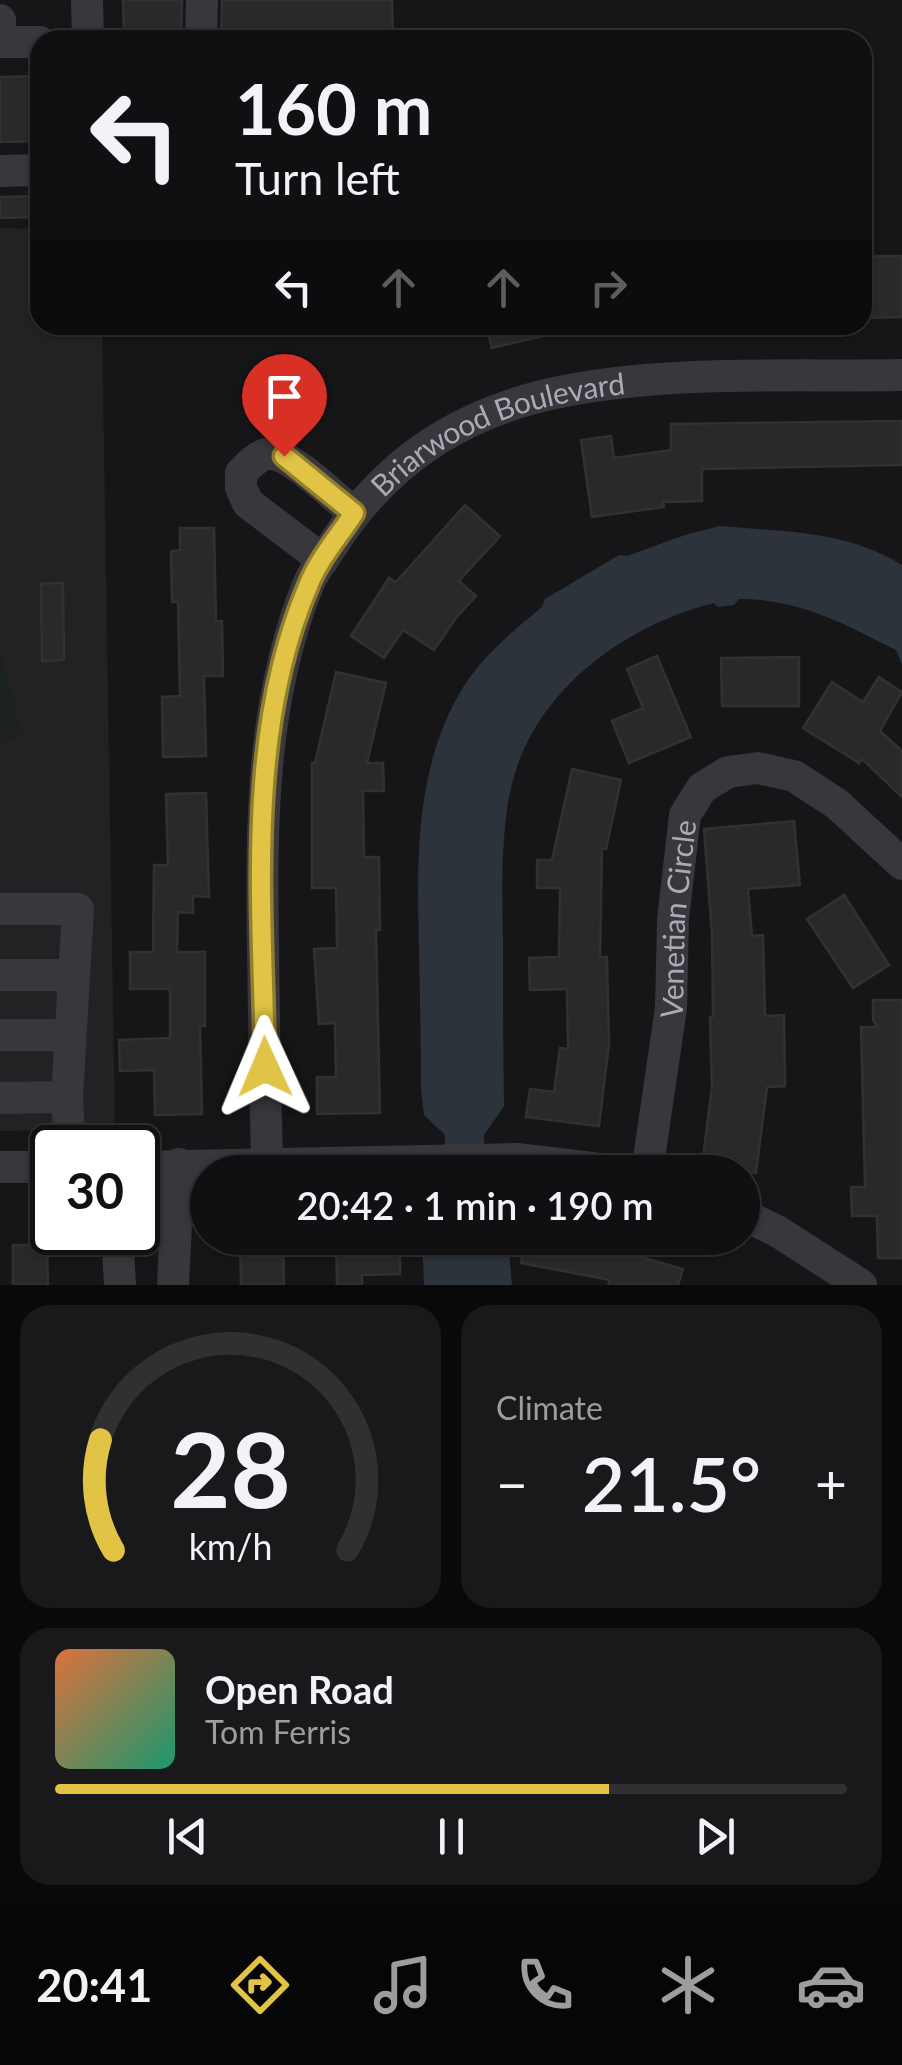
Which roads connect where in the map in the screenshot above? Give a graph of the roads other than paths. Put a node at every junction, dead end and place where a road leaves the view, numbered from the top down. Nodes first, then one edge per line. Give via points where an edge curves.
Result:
1 (87, 0) edge
2 (202, 0) edge
3 (0, 20) edge
4 (88, 30) edge
5 (202, 30) edge
6 (0, 42) edge
7 (30, 42) edge
8 (30, 170) edge
9 (0, 172) edge
10 (902, 374) edge
11 (354, 513) junction
12 (323, 560) junction
13 (902, 864) edge
14 (0, 909) edge
15 (0, 975) edge
16 (74, 975) junction
17 (0, 1035) edge
18 (70, 1035) junction
19 (68, 1097) junction
20 (0, 1098) edge
21 (69, 1125) edge
22 (266, 1155) edge
23 (649, 1155) edge
24 (179, 1164) junction
25 (190, 1164) edge
26 (160, 1165) edge
27 (0, 1166) edge
28 (30, 1166) edge
29 (760, 1223) edge
30 (118, 1255) edge
31 (120, 1285) edge
32 (173, 1285) edge
33 (862, 1285) edge

1 - 4 street
2 - 5 street
3 - 6 street
6 - 7 street
8 - 9 street
10 - 11 street, Briarwood Boulevard via 644,379 567,390 460,425 405,459
11 - 12 street, Briarwood Boulevard
11 - 12 street via 284,456 267,454 241,473 248,502
12 - 22 street, Briarwood Boulevard via 284,656 268,741 262,850
13 - 23 street, Venetian Circle via 837,804 794,776 758,768 728,772 702,788 685,815 671,1008
14 - 16 street via 78,910
15 - 16 street
16 - 18 street
17 - 18 street
18 - 19 street
19 - 20 street
19 - 21 street
24 - 25 street
24 - 26 street
24 - 32 street
27 - 28 street
29 - 33 street
30 - 31 street

